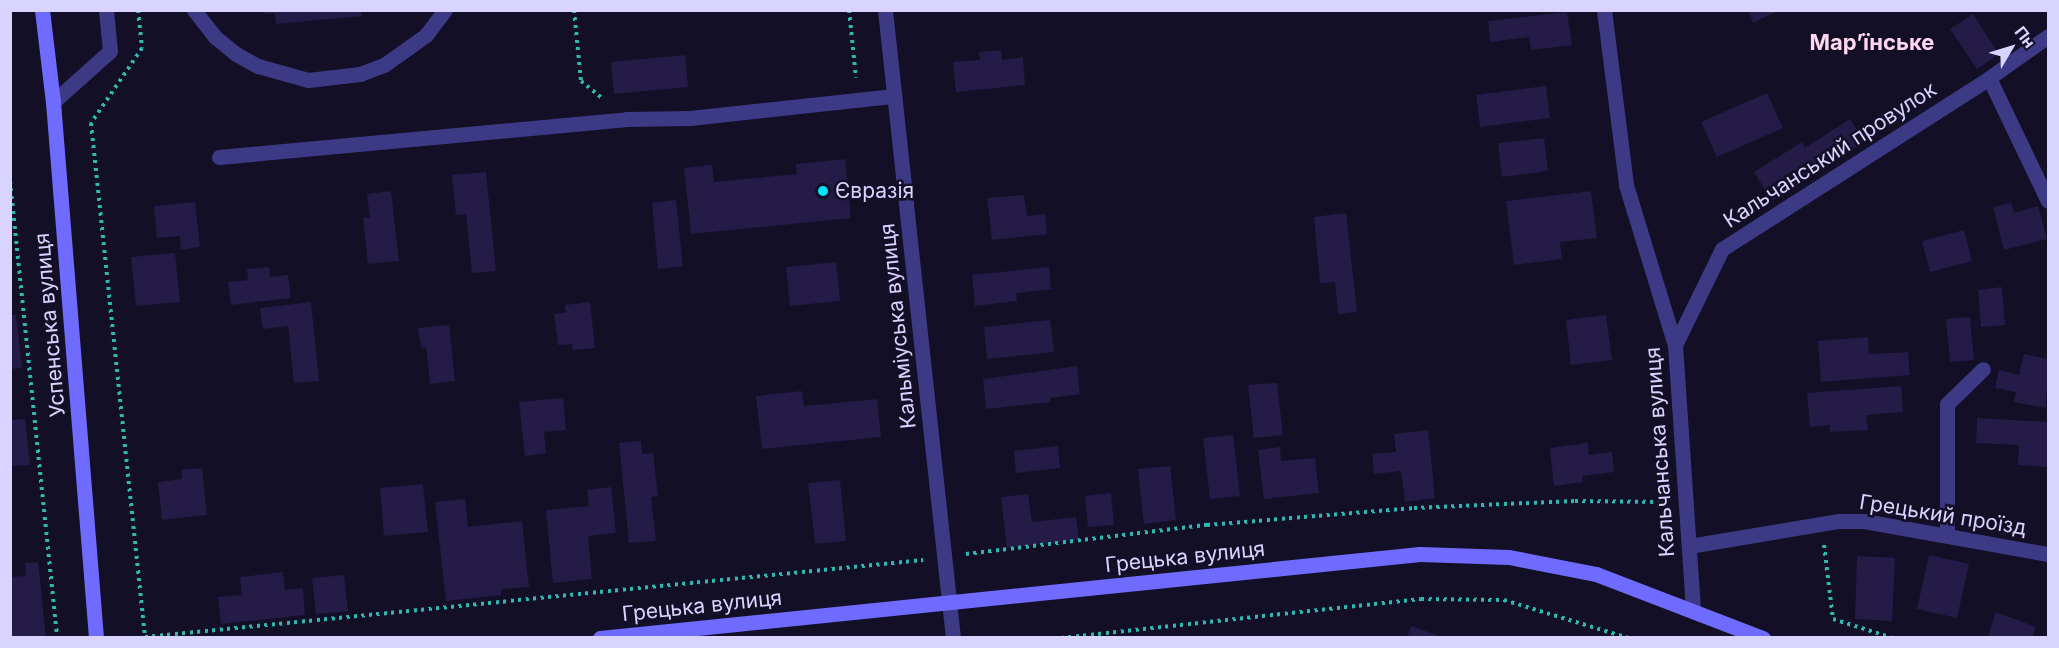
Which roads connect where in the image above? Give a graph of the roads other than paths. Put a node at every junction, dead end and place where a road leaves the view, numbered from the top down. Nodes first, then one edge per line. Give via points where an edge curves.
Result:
1 (42, 10) edge
2 (106, 10) edge
3 (194, 10) edge
4 (445, 10) edge
5 (885, 10) edge
6 (1604, 10) edge
7 (2049, 36) edge
8 (1989, 78) junction
9 (894, 96) junction
10 (53, 102) junction
11 (219, 157) dead end
12 (2049, 201) edge
13 (1675, 345) junction
14 (1983, 369) dead end
15 (1947, 535) junction
16 (1689, 546) junction
17 (2049, 554) edge
18 (949, 602) junction
19 (1693, 611) junction
20 (96, 638) edge
21 (600, 638) edge
22 (953, 638) edge
23 (1763, 638) edge

1 - 10 street, Успенська вулиця
2 - 10 street via 110,51
3 - 4 street via 215,37 236,54 258,66 308,80 351,76 384,65 426,35
5 - 9 street, Кальміуська вулиця
6 - 13 street, Кальчанська вулиця via 1626,185
7 - 8 street, Кальчанський провулок
8 - 12 street
8 - 13 street, Кальчанський провулок via 1722,249
9 - 11 street via 690,118 627,119
9 - 18 street, Кальміуська вулиця
10 - 20 street, Успенська вулиця
13 - 16 street, Кальчанська вулиця
14 - 15 street via 1947,404
15 - 16 street, Грецький проїзд via 1864,520
15 - 17 street, Грецький проїзд
16 - 19 street, Кальчанська вулиця
18 - 19 street, Грецька вулиця via 1420,554 1509,557 1596,574
18 - 21 street, Грецька вулиця
18 - 22 street, Кальміуська вулиця
19 - 23 street, Грецька вулиця

